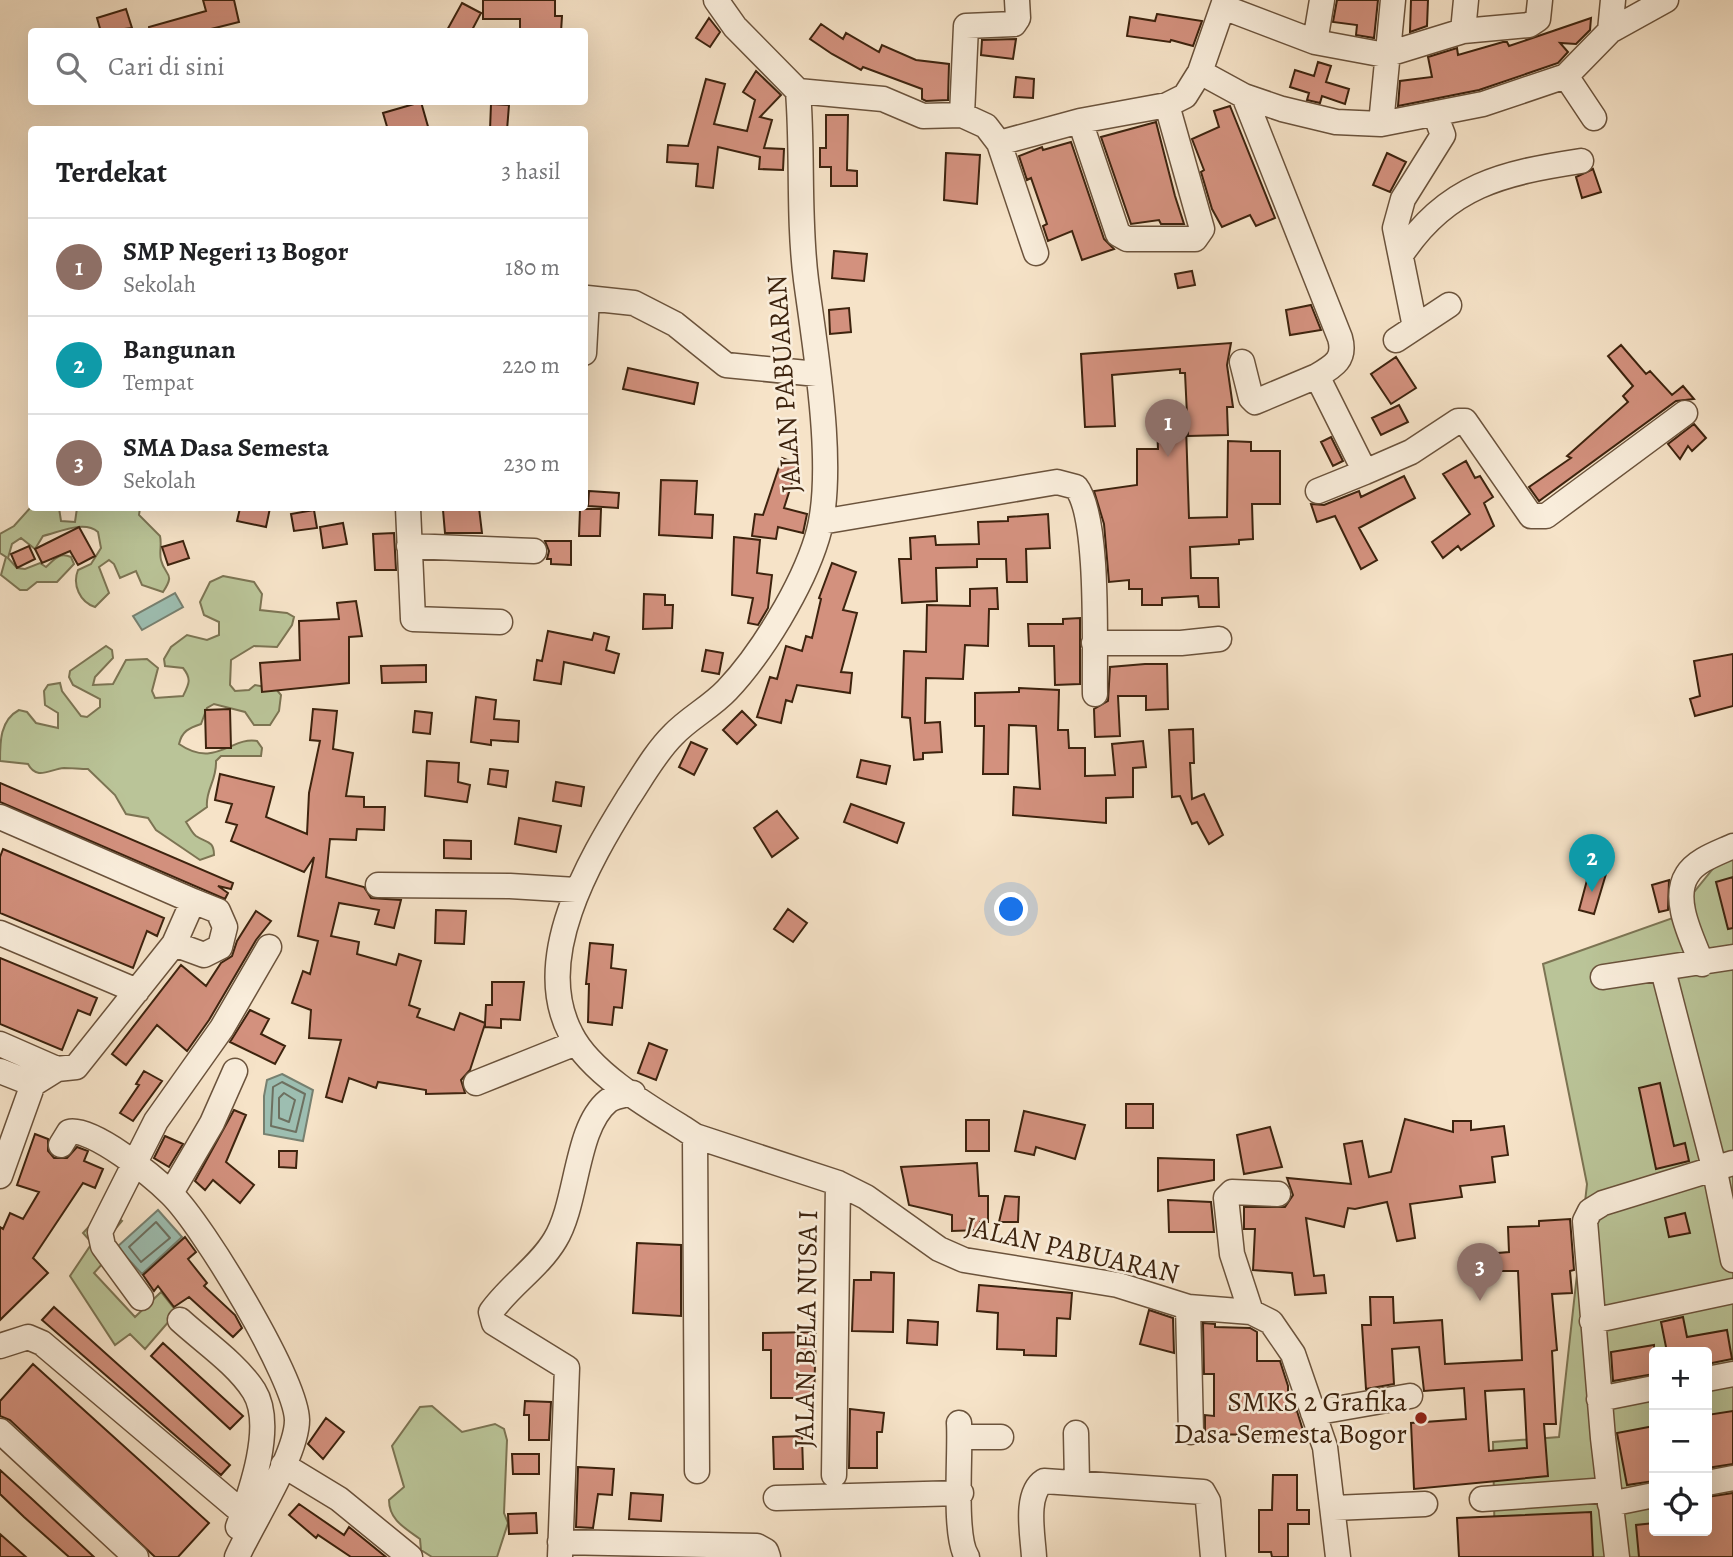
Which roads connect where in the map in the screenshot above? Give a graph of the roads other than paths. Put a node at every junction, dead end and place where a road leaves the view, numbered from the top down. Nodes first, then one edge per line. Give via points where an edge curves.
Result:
1 (716, 0) edge
2 (1017, 0) edge
3 (1322, 0) edge
4 (1392, 0) edge
5 (1466, 0) edge
6 (1540, 0) edge
7 (1613, 0) edge
8 (1665, 0) edge
9 (1224, 4) edge
10 (1462, 31) junction
11 (1611, 31) junction
12 (1315, 42) junction
13 (1385, 55) junction
14 (1566, 76) junction
15 (1186, 89) junction
16 (798, 91) junction
17 (1244, 96) junction
18 (1435, 114) junction
19 (962, 115) junction
20 (1594, 118) dead end
21 (1080, 121) junction
22 (1381, 124) junction
23 (993, 135) junction
24 (1581, 161) dead end
25 (1036, 253) dead end
26 (1401, 255) junction
27 (588, 298) edge
28 (1448, 305) dead end
29 (1242, 362) dead end
30 (817, 374) junction
31 (1317, 376) junction
32 (1685, 414) dead end
33 (1365, 472) junction
34 (1318, 491) dead end
35 (408, 511) edge
36 (821, 522) junction
37 (409, 545) junction
38 (534, 551) dead end
39 (500, 622) dead end
40 (1219, 639) dead end
41 (1094, 643) junction
42 (1095, 694) dead end
43 (0, 817) edge
44 (1733, 846) edge
45 (378, 885) dead end
46 (576, 890) junction
47 (193, 901) junction
48 (0, 933) edge
49 (174, 944) junction
50 (269, 947) dead end
51 (1733, 957) edge
52 (1702, 964) junction
53 (1663, 970) junction
54 (1603, 977) dead end
55 (137, 991) junction
56 (576, 1043) junction
57 (0, 1044) edge
58 (57, 1069) junction
59 (0, 1071) edge
60 (235, 1071) dead end
61 (476, 1083) dead end
62 (33, 1084) junction
63 (633, 1093) junction
64 (695, 1136) junction
65 (61, 1145) dead end
66 (1724, 1165) edge
67 (135, 1166) junction
68 (0, 1176) edge
69 (838, 1183) junction
70 (171, 1193) junction
71 (1278, 1194) dead end
72 (1733, 1260) edge
73 (1733, 1291) edge
74 (141, 1298) dead end
75 (1188, 1307) junction
76 (1251, 1312) junction
77 (180, 1320) dead end
78 (1592, 1321) junction
79 (0, 1346) edge
80 (1733, 1374) edge
81 (1712, 1378) edge
82 (1649, 1389) edge
83 (1410, 1396) dead end
84 (1599, 1399) junction
85 (1313, 1413) junction
86 (0, 1432) edge
87 (1191, 1432) dead end
88 (1076, 1433) dead end
89 (1001, 1437) dead end
90 (283, 1465) junction
91 (697, 1471) dead end
92 (834, 1475) dead end
93 (1733, 1478) edge
94 (1077, 1482) junction
95 (1712, 1482) edge
96 (961, 1493) junction
97 (1649, 1495) edge
98 (1609, 1497) junction
99 (776, 1498) dead end
100 (1482, 1499) dead end
101 (1425, 1504) dead end
102 (1334, 1508) junction
103 (243, 1513) junction
104 (560, 1550) edge
105 (136, 1557) edge
106 (226, 1557) edge
107 (237, 1557) edge
108 (410, 1557) edge
109 (768, 1557) edge
110 (967, 1557) edge
111 (1034, 1557) edge
112 (1213, 1557) edge
113 (1338, 1557) edge
114 (1618, 1557) edge

1 - 16 street via 735,27
2 - 19 street via 1014,24 966,26
3 - 12 street
4 - 13 street
5 - 10 street
6 - 10 street via 1533,24
7 - 11 street
8 - 11 street
9 - 12 street
9 - 15 street
10 - 13 street
11 - 14 street
12 - 13 street
13 - 22 street
14 - 18 street via 1531,90
14 - 20 street
15 - 17 street
15 - 21 street
15 - 21 street via 1202,232 1195,239 1127,239 1118,234
16 - 19 street via 883,99 923,116
16 - 30 street, JALAN PABUARAN via 806,283
17 - 22 street via 1336,122
17 - 31 street via 1343,348 1339,361
18 - 22 street
18 - 26 street via 1443,135 1404,199 1395,228
19 - 23 street
21 - 23 street
23 - 25 street
24 - 26 street via 1521,170 1477,184 1435,213
26 - 28 street via 1405,334
27 - 30 street via 634,303 676,324 726,365
29 - 31 street via 1255,402
30 - 36 street, JALAN PABUARAN via 823,454
31 - 33 street
32 - 33 street via 1538,518 1531,516 1465,421
33 - 34 street
35 - 37 street
36 - 41 street via 1057,482 1076,487 1089,524
36 - 46 street, JALAN PABUARAN via 808,560 764,644 727,690 662,748
37 - 38 street
37 - 39 street via 413,619
40 - 41 street
41 - 42 street
43 - 47 street
44 - 52 street via 1703,860 1687,875 1686,920
45 - 46 street
46 - 56 street, JALAN PABUARAN via 567,918 557,988
47 - 49 street
47 - 49 street via 218,911 225,928 223,941 204,955
48 - 55 street
49 - 55 street
50 - 67 street via 222,1028 156,1121
51 - 52 street
52 - 53 street
53 - 54 street
53 - 66 street
55 - 58 street via 76,1067
56 - 61 street
56 - 63 street, JALAN PABUARAN via 604,1073
57 - 58 street
58 - 62 street
59 - 62 street
60 - 70 street via 212,1123
62 - 68 street
63 - 64 street, JALAN PABUARAN
63 - 104 street via 608,1101 599,1112 579,1159 569,1209 557,1238 491,1312 494,1323 562,1364 568,1374
64 - 69 street, JALAN PABUARAN
64 - 91 street
65 - 67 street via 69,1132 80,1131 108,1144
66 - 72 street
66 - 78 street via 1590,1211 1585,1221
67 - 70 street
67 - 74 street via 100,1232 103,1246
69 - 75 street, JALAN PABUARAN via 866,1197 939,1249 964,1260 1118,1285
69 - 92 street, JALAN BELA NUSA I
70 - 90 street via 205,1239 285,1377 296,1406 297,1425
71 - 76 street via 1232,1192 1226,1198 1231,1254
73 - 78 street
75 - 76 street, JALAN PABUARAN
75 - 87 street
76 - 85 street via 1271,1322 1293,1353
77 - 103 street via 238,1373 262,1406 262,1440
78 - 84 street
79 - 103 street via 28,1337 42,1343
80 - 81 street
82 - 84 street
83 - 85 street
84 - 98 street
85 - 102 street via 1325,1447
86 - 105 street
88 - 94 street
89 - 96 street via 960,1430
90 - 107 street
90 - 108 street via 339,1499
93 - 95 street
94 - 111 street via 1044,1481 1038,1485 1032,1501
94 - 112 street via 1203,1492 1208,1501
96 - 99 street
96 - 110 street via 962,1542
97 - 98 street
98 - 100 street
98 - 114 street
101 - 102 street
102 - 113 street
103 - 106 street
104 - 109 street via 757,1546

